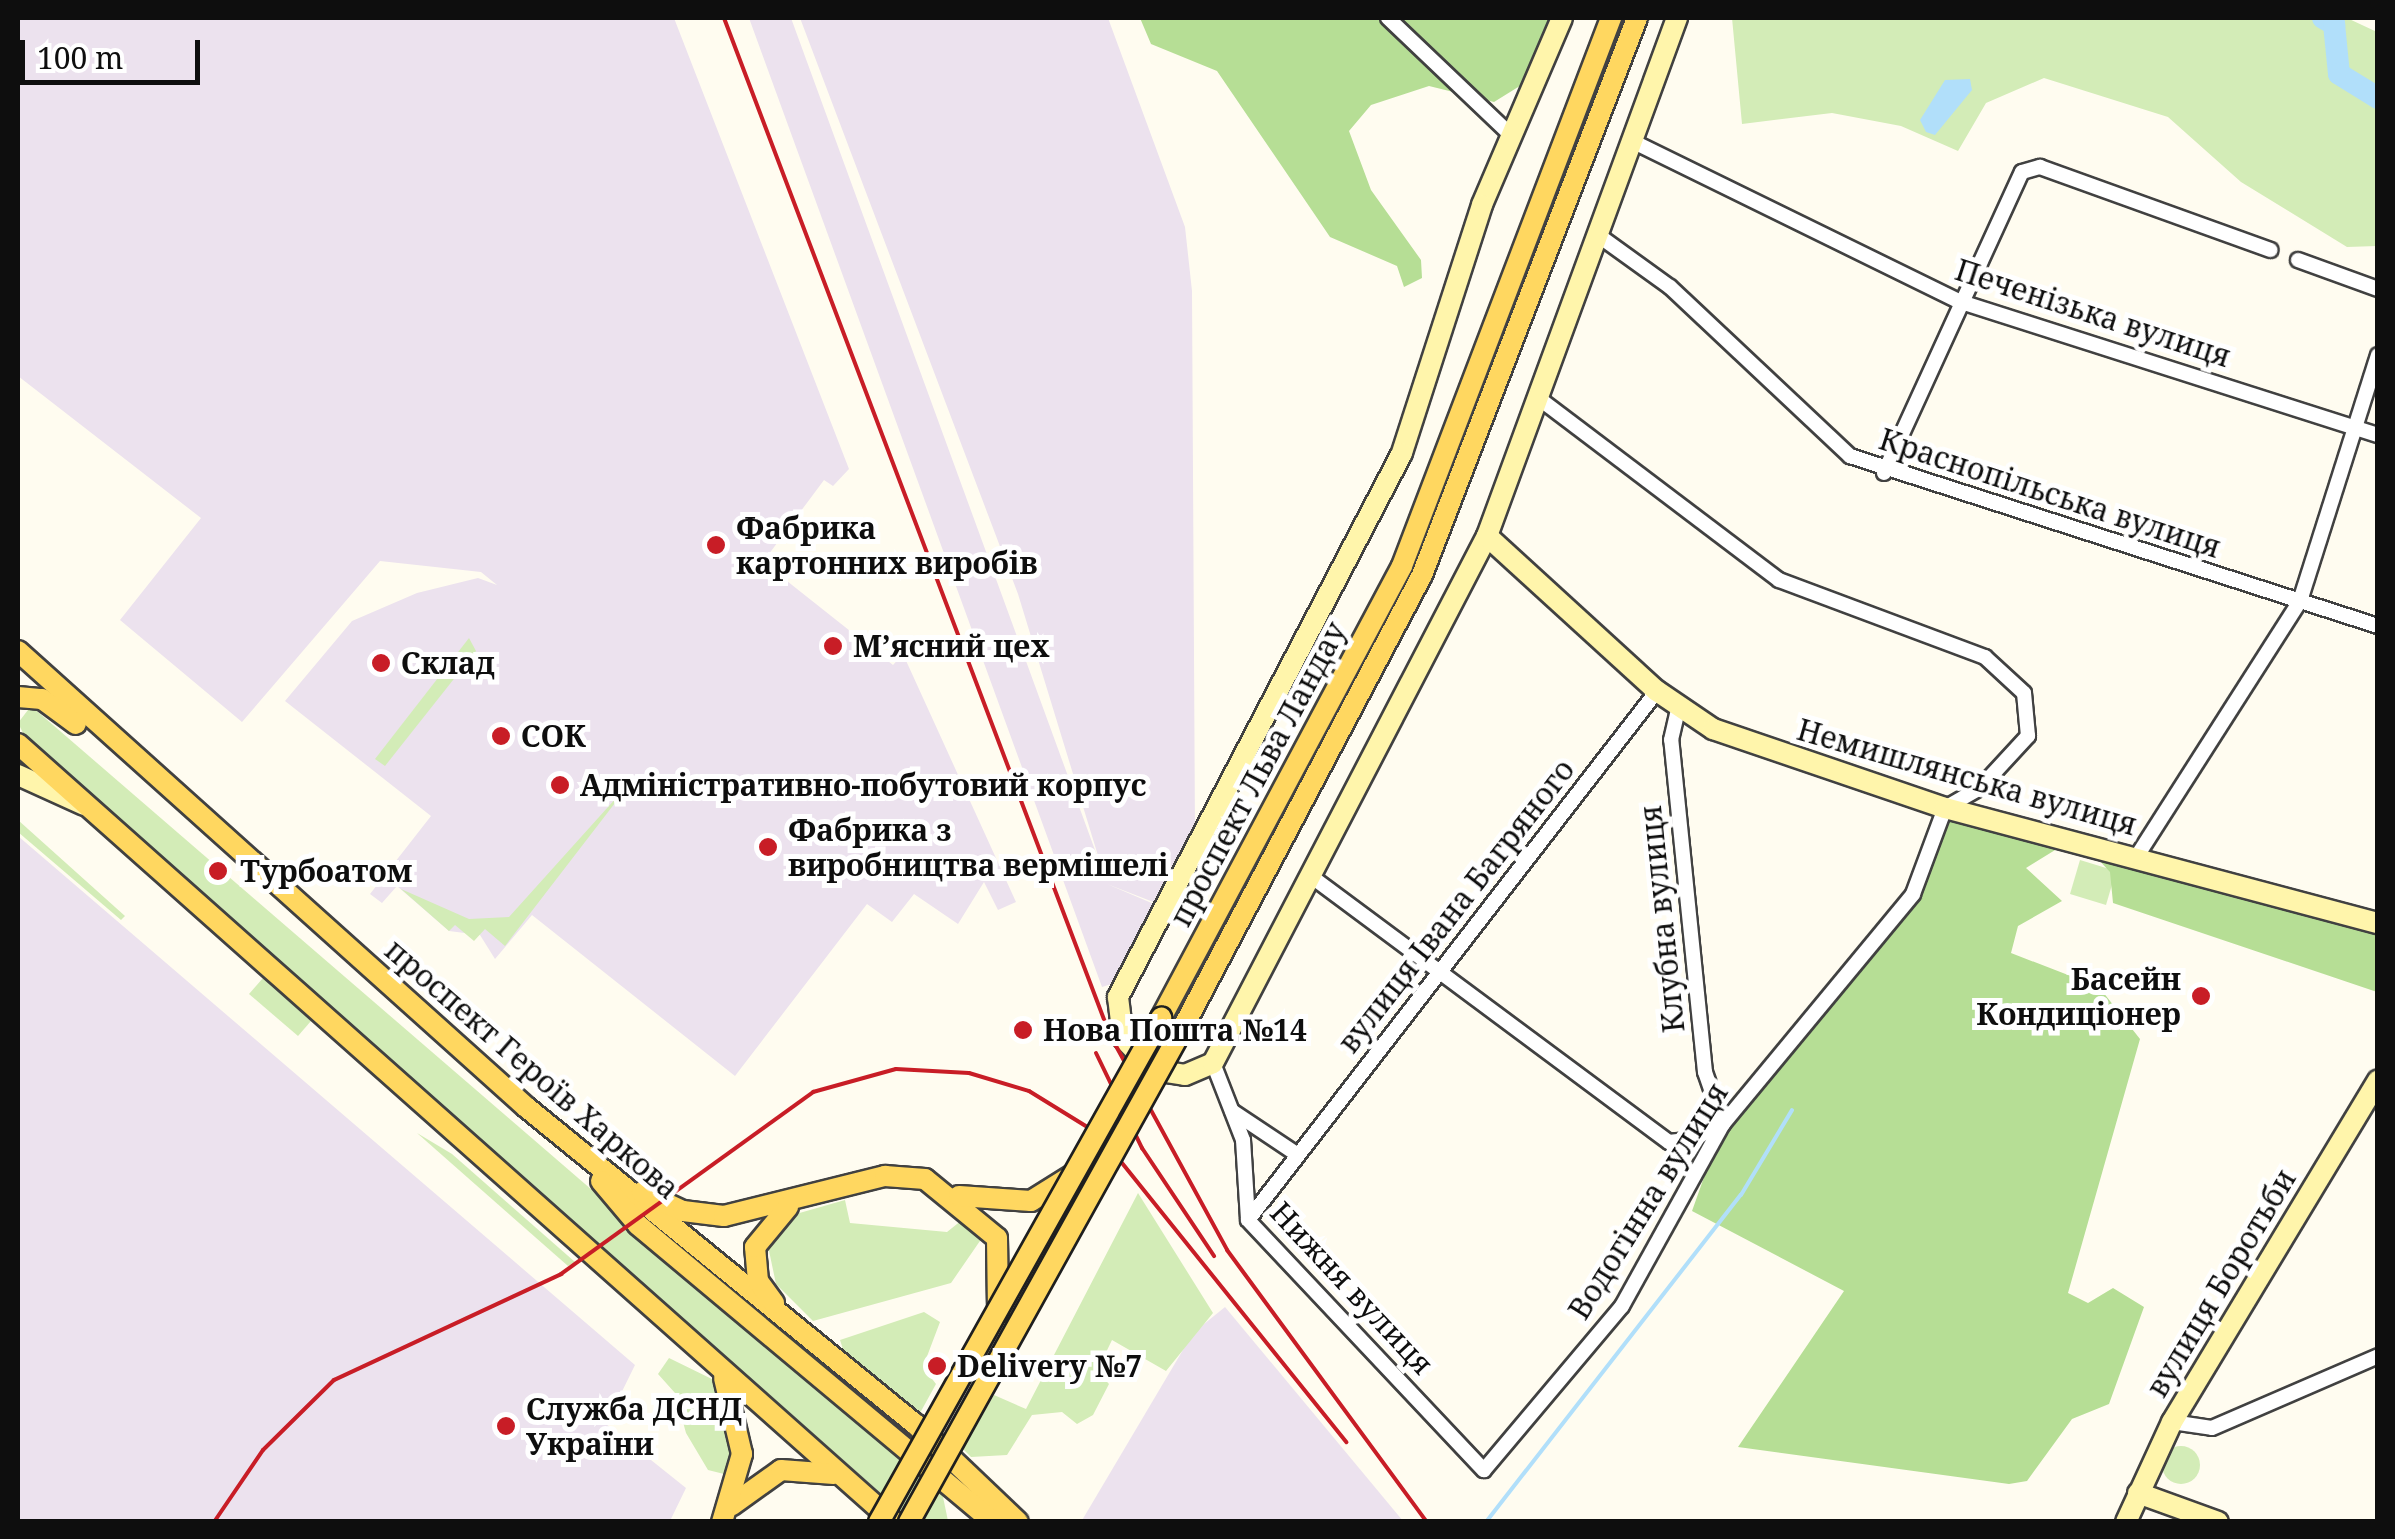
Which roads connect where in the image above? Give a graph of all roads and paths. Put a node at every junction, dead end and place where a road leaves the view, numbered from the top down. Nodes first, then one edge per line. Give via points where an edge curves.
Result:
1 (1388, 18) edge
2 (1562, 18) edge
3 (1611, 18) edge
4 (1637, 18) edge
5 (1677, 18) edge
6 (1510, 135) junction
7 (1638, 144) junction
8 (1602, 238) junction
9 (2270, 250) dead end
10 (2298, 260) dead end
11 (2378, 289) edge
12 (1958, 301) junction
13 (2378, 355) edge
14 (1541, 400) junction
15 (2352, 427) junction
16 (2378, 435) edge
17 (1884, 473) junction
18 (1487, 536) junction
19 (2300, 601) junction
20 (2378, 626) edge
21 (18, 651) edge
22 (1657, 691) junction
23 (18, 696) edge
24 (42, 699) junction
25 (1679, 706) junction
26 (18, 713) edge
27 (18, 744) edge
28 (113, 744) junction
29 (18, 775) edge
30 (86, 806) junction
31 (1945, 808) junction
32 (2137, 856) junction
33 (1312, 878) junction
34 (2378, 923) edge
35 (1438, 972) junction
36 (1213, 1063) junction
37 (2378, 1080) edge
38 (1231, 1111) junction
39 (1723, 1124) junction
40 (578, 1151) junction
41 (1298, 1155) junction
42 (1074, 1174) junction
43 (956, 1196) junction
44 (798, 1201) junction
45 (1248, 1220) junction
46 (998, 1312) junction
47 (821, 1351) junction
48 (2378, 1356) edge
49 (717, 1369) junction
50 (2172, 1422) junction
51 (958, 1463) junction
52 (1484, 1470) joint
53 (844, 1479) junction
54 (2138, 1493) junction
55 (726, 1514) edge
56 (964, 1514) edge
57 (879, 1522) edge
58 (894, 1522) edge
59 (909, 1522) edge
60 (994, 1522) edge
61 (1018, 1522) edge
62 (2126, 1522) edge
63 (2218, 1522) edge

1 - 6 street
2 - 6 street
3 - 42 main road, проспект Льва Ландау, bridge via 1402,566
4 - 59 main road, проспект Льва Ландау, bridge via 1422,575
5 - 7 street
6 - 36 street via 1402,453 1356,553 1118,997 1123,1038 1148,1066 1173,1076
7 - 8 street
7 - 12 street, Печенізька вулиця
8 - 14 street
8 - 17 street, Краснопільська вулиця via 1670,287 1850,456
9 - 12 street via 2040,167 2022,172
10 - 11 street
12 - 15 street, Печенізька вулиця
12 - 17 street
13 - 15 street
14 - 18 street
14 - 31 street via 1779,580 1962,644 2007,674 2030,708 2028,736 1980,788
15 - 16 street, Печенізька вулиця
15 - 19 street
17 - 19 street, Краснопільська вулиця
18 - 22 street, Немишлянська вулиця
18 - 33 street
19 - 20 street, Краснопільська вулиця
19 - 32 street
21 - 28 main road, проспект Героїв Харкова
22 - 25 street, Немишлянська вулиця
22 - 35 street, вулиця Івана Багряного
23 - 24 main road
24 - 26 main road
24 - 28 main road
25 - 31 street, Немишлянська вулиця via 1787,759
25 - 39 street, Клубна вулиця via 1671,740 1705,1072
27 - 30 main road
28 - 40 main road, проспект Героїв Харкова
29 - 30 street
30 - 49 main road
31 - 32 street, Немишлянська вулиця
31 - 39 street, Водогінна вулиця via 1913,894
32 - 34 street, Немишлянська вулиця
33 - 35 street
33 - 36 street
35 - 39 street via 1668,1142
35 - 41 street, вулиця Івана Багряного
36 - 38 street, Нижня вулиця
37 - 50 street, вулиця Боротьби
38 - 41 street
38 - 45 street, Нижня вулиця
39 - 52 street, Водогінна вулиця via 1622,1306
40 - 44 main road via 684,1212 732,1216
40 - 47 main road, проспект Героїв Харкова
40 - 56 main road via 638,1225 950,1486
41 - 45 street, вулиця Івана Багряного
42 - 43 main road via 1031,1201
42 - 46 main road, проспект Льва Ландау, bridge
43 - 44 main road via 895,1174
43 - 46 main road via 1000,1244
44 - 47 main road via 763,1227 756,1274
45 - 52 street, Нижня вулиця
46 - 57 main road, проспект Льва Ландау, bridge
47 - 51 main road, проспект Героїв Харкова
48 - 50 street via 2212,1428
49 - 53 main road
49 - 55 main road via 741,1431
50 - 54 street, вулиця Боротьби
51 - 56 main road
51 - 61 main road, проспект Героїв Харкова
53 - 55 main road via 810,1467 781,1470
53 - 58 main road
54 - 62 street, вулиця Боротьби
54 - 63 street
56 - 60 main road

